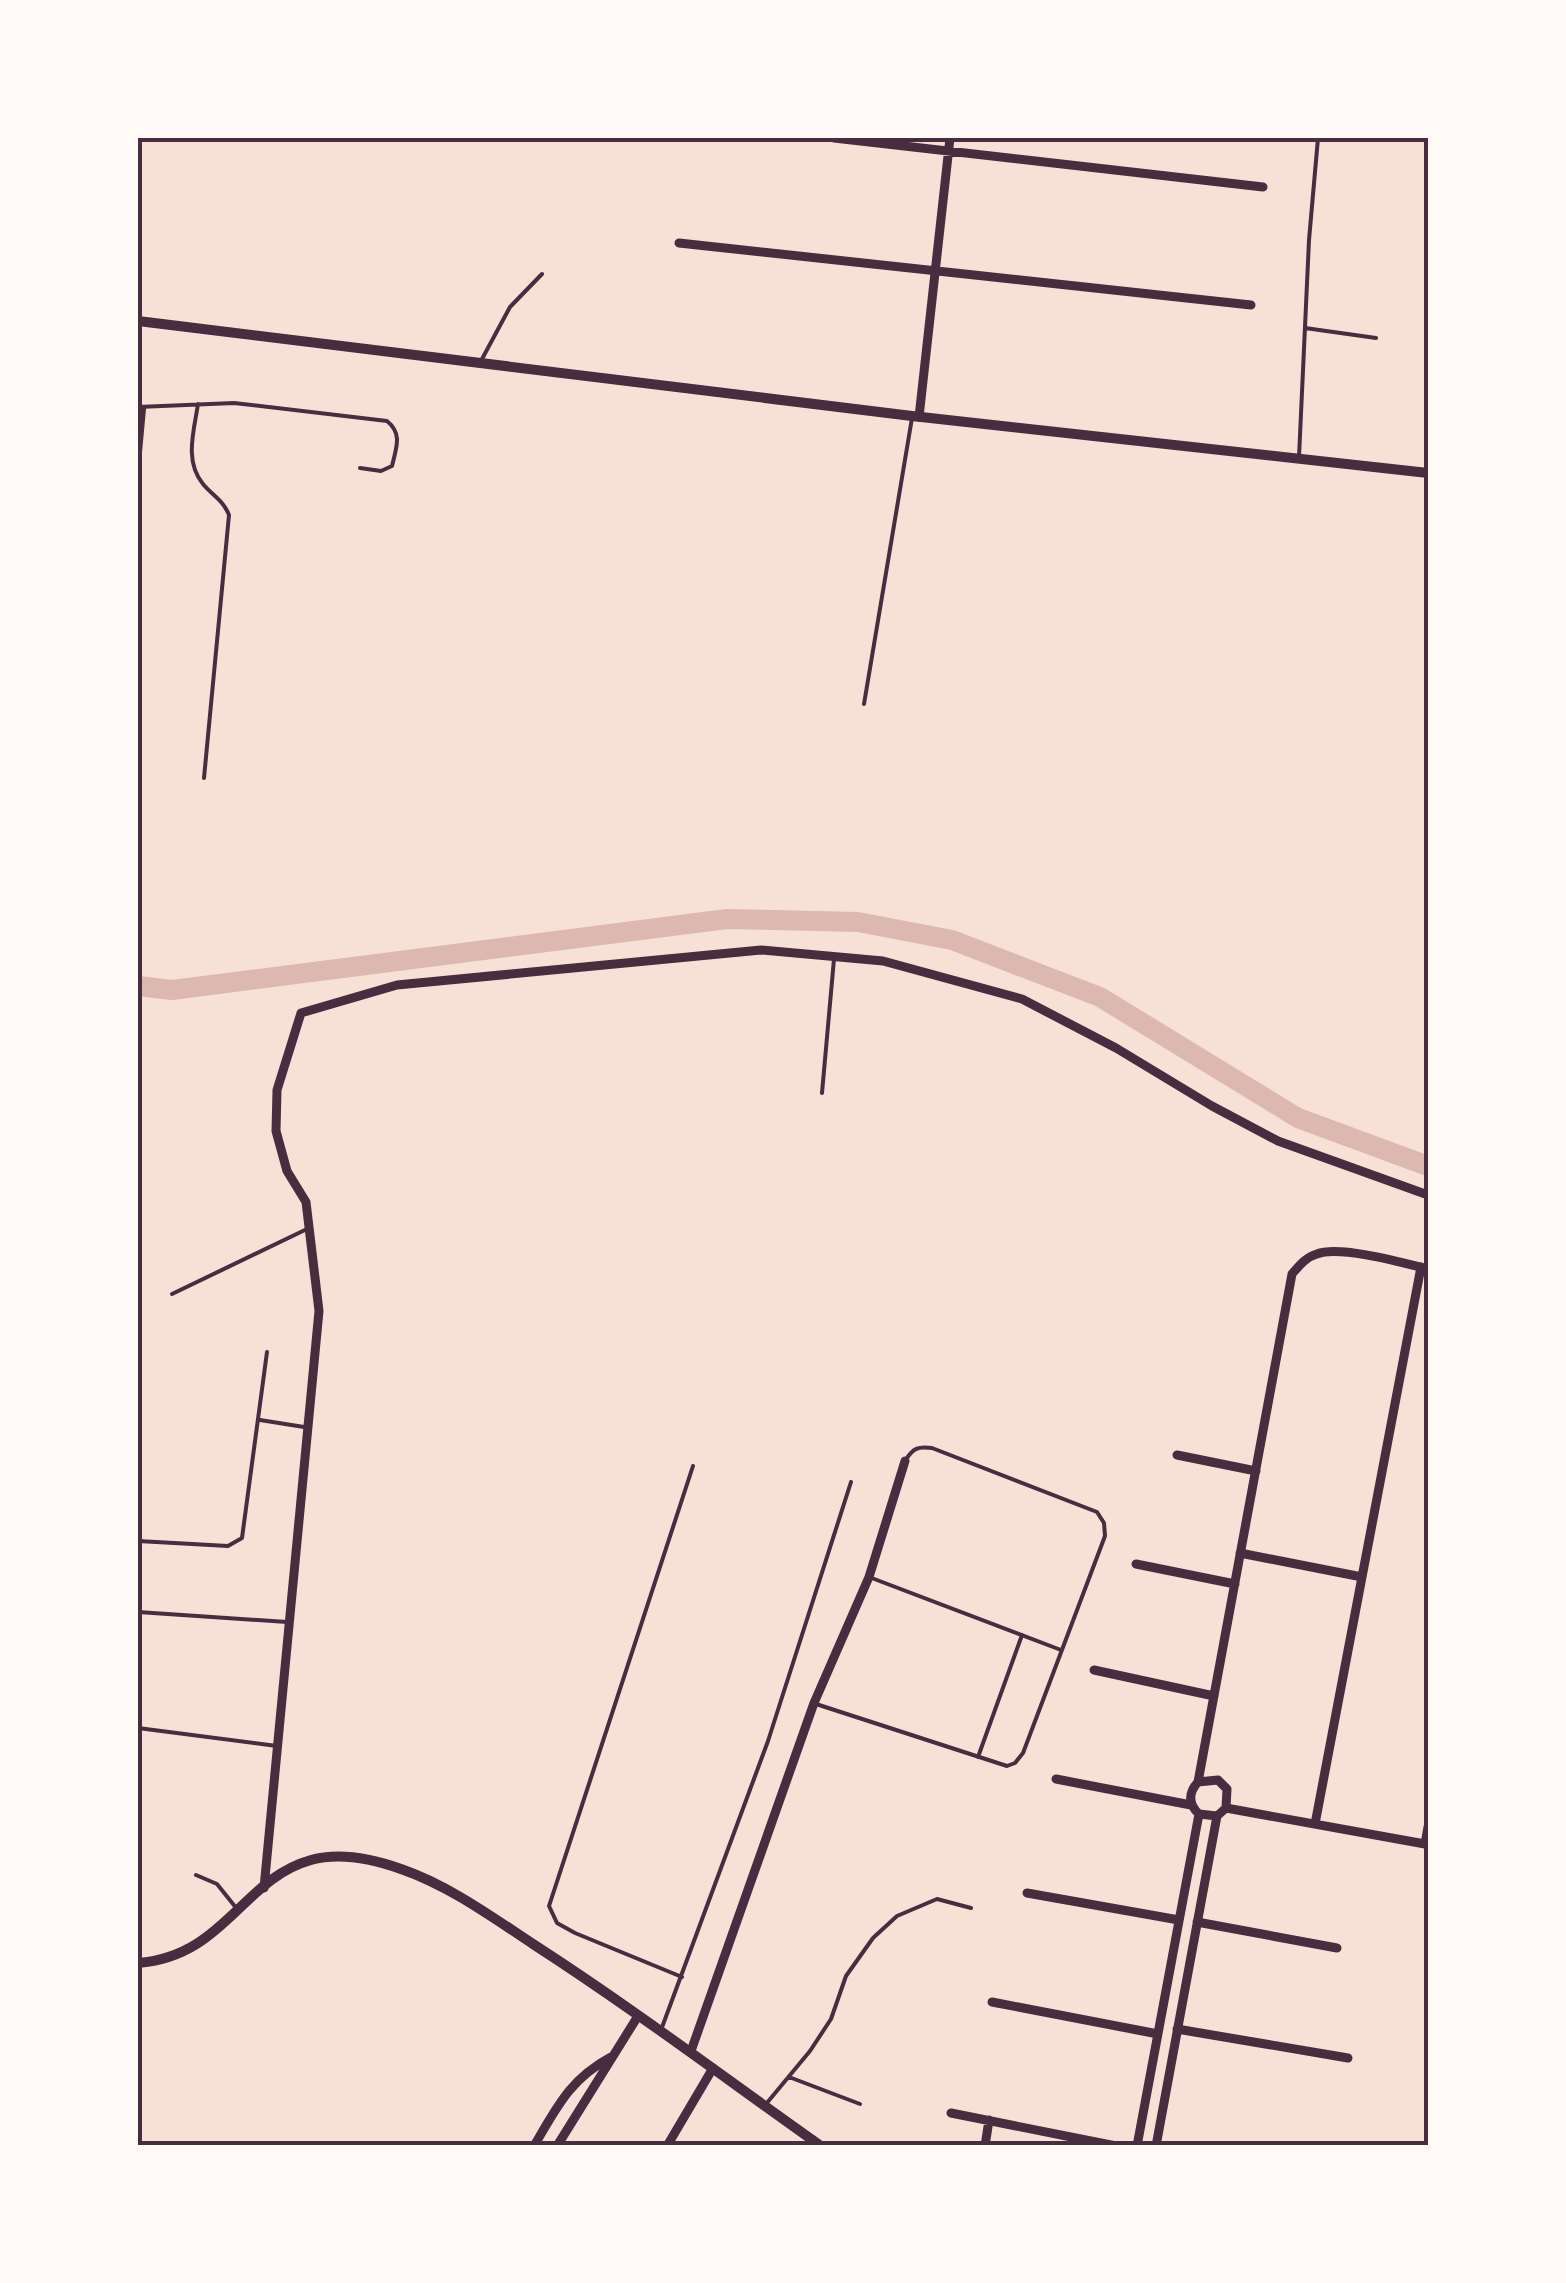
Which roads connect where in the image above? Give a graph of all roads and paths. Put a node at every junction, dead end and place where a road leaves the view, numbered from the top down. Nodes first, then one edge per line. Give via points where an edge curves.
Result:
1 (834, 138) edge
2 (950, 138) edge
3 (1318, 138) edge
4 (948, 150) junction
5 (1263, 187) dead end
6 (680, 243) dead end
7 (935, 272) junction
8 (542, 274) dead end
9 (1251, 304) dead end
10 (138, 321) edge
11 (1305, 328) junction
12 (1376, 338) dead end
13 (480, 363) junction
14 (198, 404) junction
15 (141, 407) edge
16 (916, 416) junction
17 (1300, 457) junction
18 (360, 468) dead end
19 (1428, 472) edge
20 (138, 474) edge
21 (864, 704) dead end
22 (204, 778) dead end
23 (834, 955) junction
24 (822, 1094) dead end
25 (1428, 1195) edge
26 (311, 1227) junction
27 (1425, 1268) edge
28 (172, 1294) dead end
29 (267, 1352) dead end
30 (260, 1420) junction
31 (308, 1427) junction
32 (1176, 1455) dead end
33 (906, 1460) joint
34 (693, 1466) dead end
35 (1256, 1471) junction
36 (851, 1482) dead end
37 (138, 1540) edge
38 (1240, 1553) junction
39 (1136, 1564) dead end
40 (868, 1577) junction
41 (1362, 1577) junction
42 (1235, 1584) junction
43 (138, 1612) edge
44 (290, 1622) junction
45 (1022, 1635) junction
46 (1062, 1650) junction
47 (1094, 1670) dead end
48 (1214, 1696) junction
49 (814, 1704) junction
50 (138, 1728) edge
51 (278, 1746) junction
52 (978, 1756) junction
53 (1056, 1778) dead end
54 (1198, 1782) junction
55 (1191, 1805) junction
56 (1226, 1808) junction
57 (1199, 1814) junction
58 (1217, 1816) junction
59 (1316, 1824) junction
60 (1428, 1828) edge
61 (196, 1874) dead end
62 (264, 1888) junction
63 (1027, 1893) dead end
64 (971, 1908) dead end
65 (238, 1911) junction
66 (1179, 1920) junction
67 (1197, 1922) junction
68 (1337, 1948) dead end
69 (138, 1963) edge
70 (682, 1977) junction
71 (992, 2002) dead end
72 (638, 2016) junction
73 (1178, 2029) junction
74 (660, 2031) junction
75 (1158, 2034) junction
76 (690, 2051) junction
77 (613, 2056) junction
78 (1348, 2058) dead end
79 (713, 2068) junction
80 (789, 2077) junction
81 (860, 2104) dead end
82 (765, 2106) junction
83 (951, 2113) dead end
84 (989, 2120) junction
85 (1089, 2143) edge
86 (534, 2146) edge
87 (557, 2146) edge
88 (667, 2146) edge
89 (822, 2146) edge
90 (985, 2146) edge
91 (1116, 2146) edge
92 (1137, 2146) edge
93 (1156, 2146) edge

1 - 4 street
2 - 4 street
3 - 11 lane
4 - 5 street
4 - 7 street
6 - 7 street
7 - 9 street
7 - 16 street
8 - 13 lane via 510,306
10 - 13 street
11 - 12 lane
11 - 17 lane
13 - 16 street
14 - 15 lane
14 - 18 lane via 387,420 398,437 392,466
14 - 22 lane via 192,466 230,515
15 - 20 lane
16 - 17 street
16 - 21 lane
17 - 19 street
23 - 24 lane
23 - 25 street via 882,961 1022,999 1278,1141
23 - 26 street via 761,950 398,986 309,1009 297,1020 284,1060 276,1131
26 - 28 lane
26 - 31 street via 319,1311
27 - 35 street via 1335,1252 1317,1253 1292,1274
27 - 41 street
29 - 30 lane
30 - 31 lane
30 - 37 lane via 242,1538 228,1546
31 - 44 street
32 - 35 street
33 - 40 street
33 - 46 lane via 920,1446 932,1448 1098,1512 1104,1536
34 - 70 lane via 548,1906 575,1933
35 - 38 street
36 - 70 lane via 768,1741
38 - 41 street
38 - 42 street
39 - 42 street
40 - 45 lane
40 - 49 street
41 - 59 street
42 - 48 street
43 - 44 lane
44 - 51 street
45 - 46 lane
45 - 52 lane
46 - 52 lane via 1024,1753 1007,1766
47 - 48 street
48 - 54 street
49 - 52 lane
49 - 76 street
50 - 51 lane
51 - 62 street
53 - 55 street
54 - 55 street
54 - 56 street via 1211,1778 1223,1784
55 - 57 street
56 - 58 street
56 - 59 street
57 - 58 street
57 - 66 street
58 - 67 street
59 - 60 street via 1425,1844
61 - 65 lane via 217,1884
62 - 65 street
62 - 72 street via 324,1858 374,1860 404,1870 492,1917
63 - 66 street
64 - 80 lane via 937,1899 885,1927 846,1976 831,2019
65 - 69 street via 180,1956
66 - 75 street
67 - 68 street
67 - 73 street
70 - 74 lane
71 - 75 street
72 - 74 street
72 - 77 street
73 - 78 street
73 - 93 street
74 - 76 street
75 - 92 street
76 - 79 street
77 - 86 street via 575,2081
77 - 87 street
79 - 82 street
79 - 88 street
80 - 81 lane
80 - 82 lane
82 - 89 street
83 - 84 street
84 - 85 street
84 - 90 street
85 - 91 street

